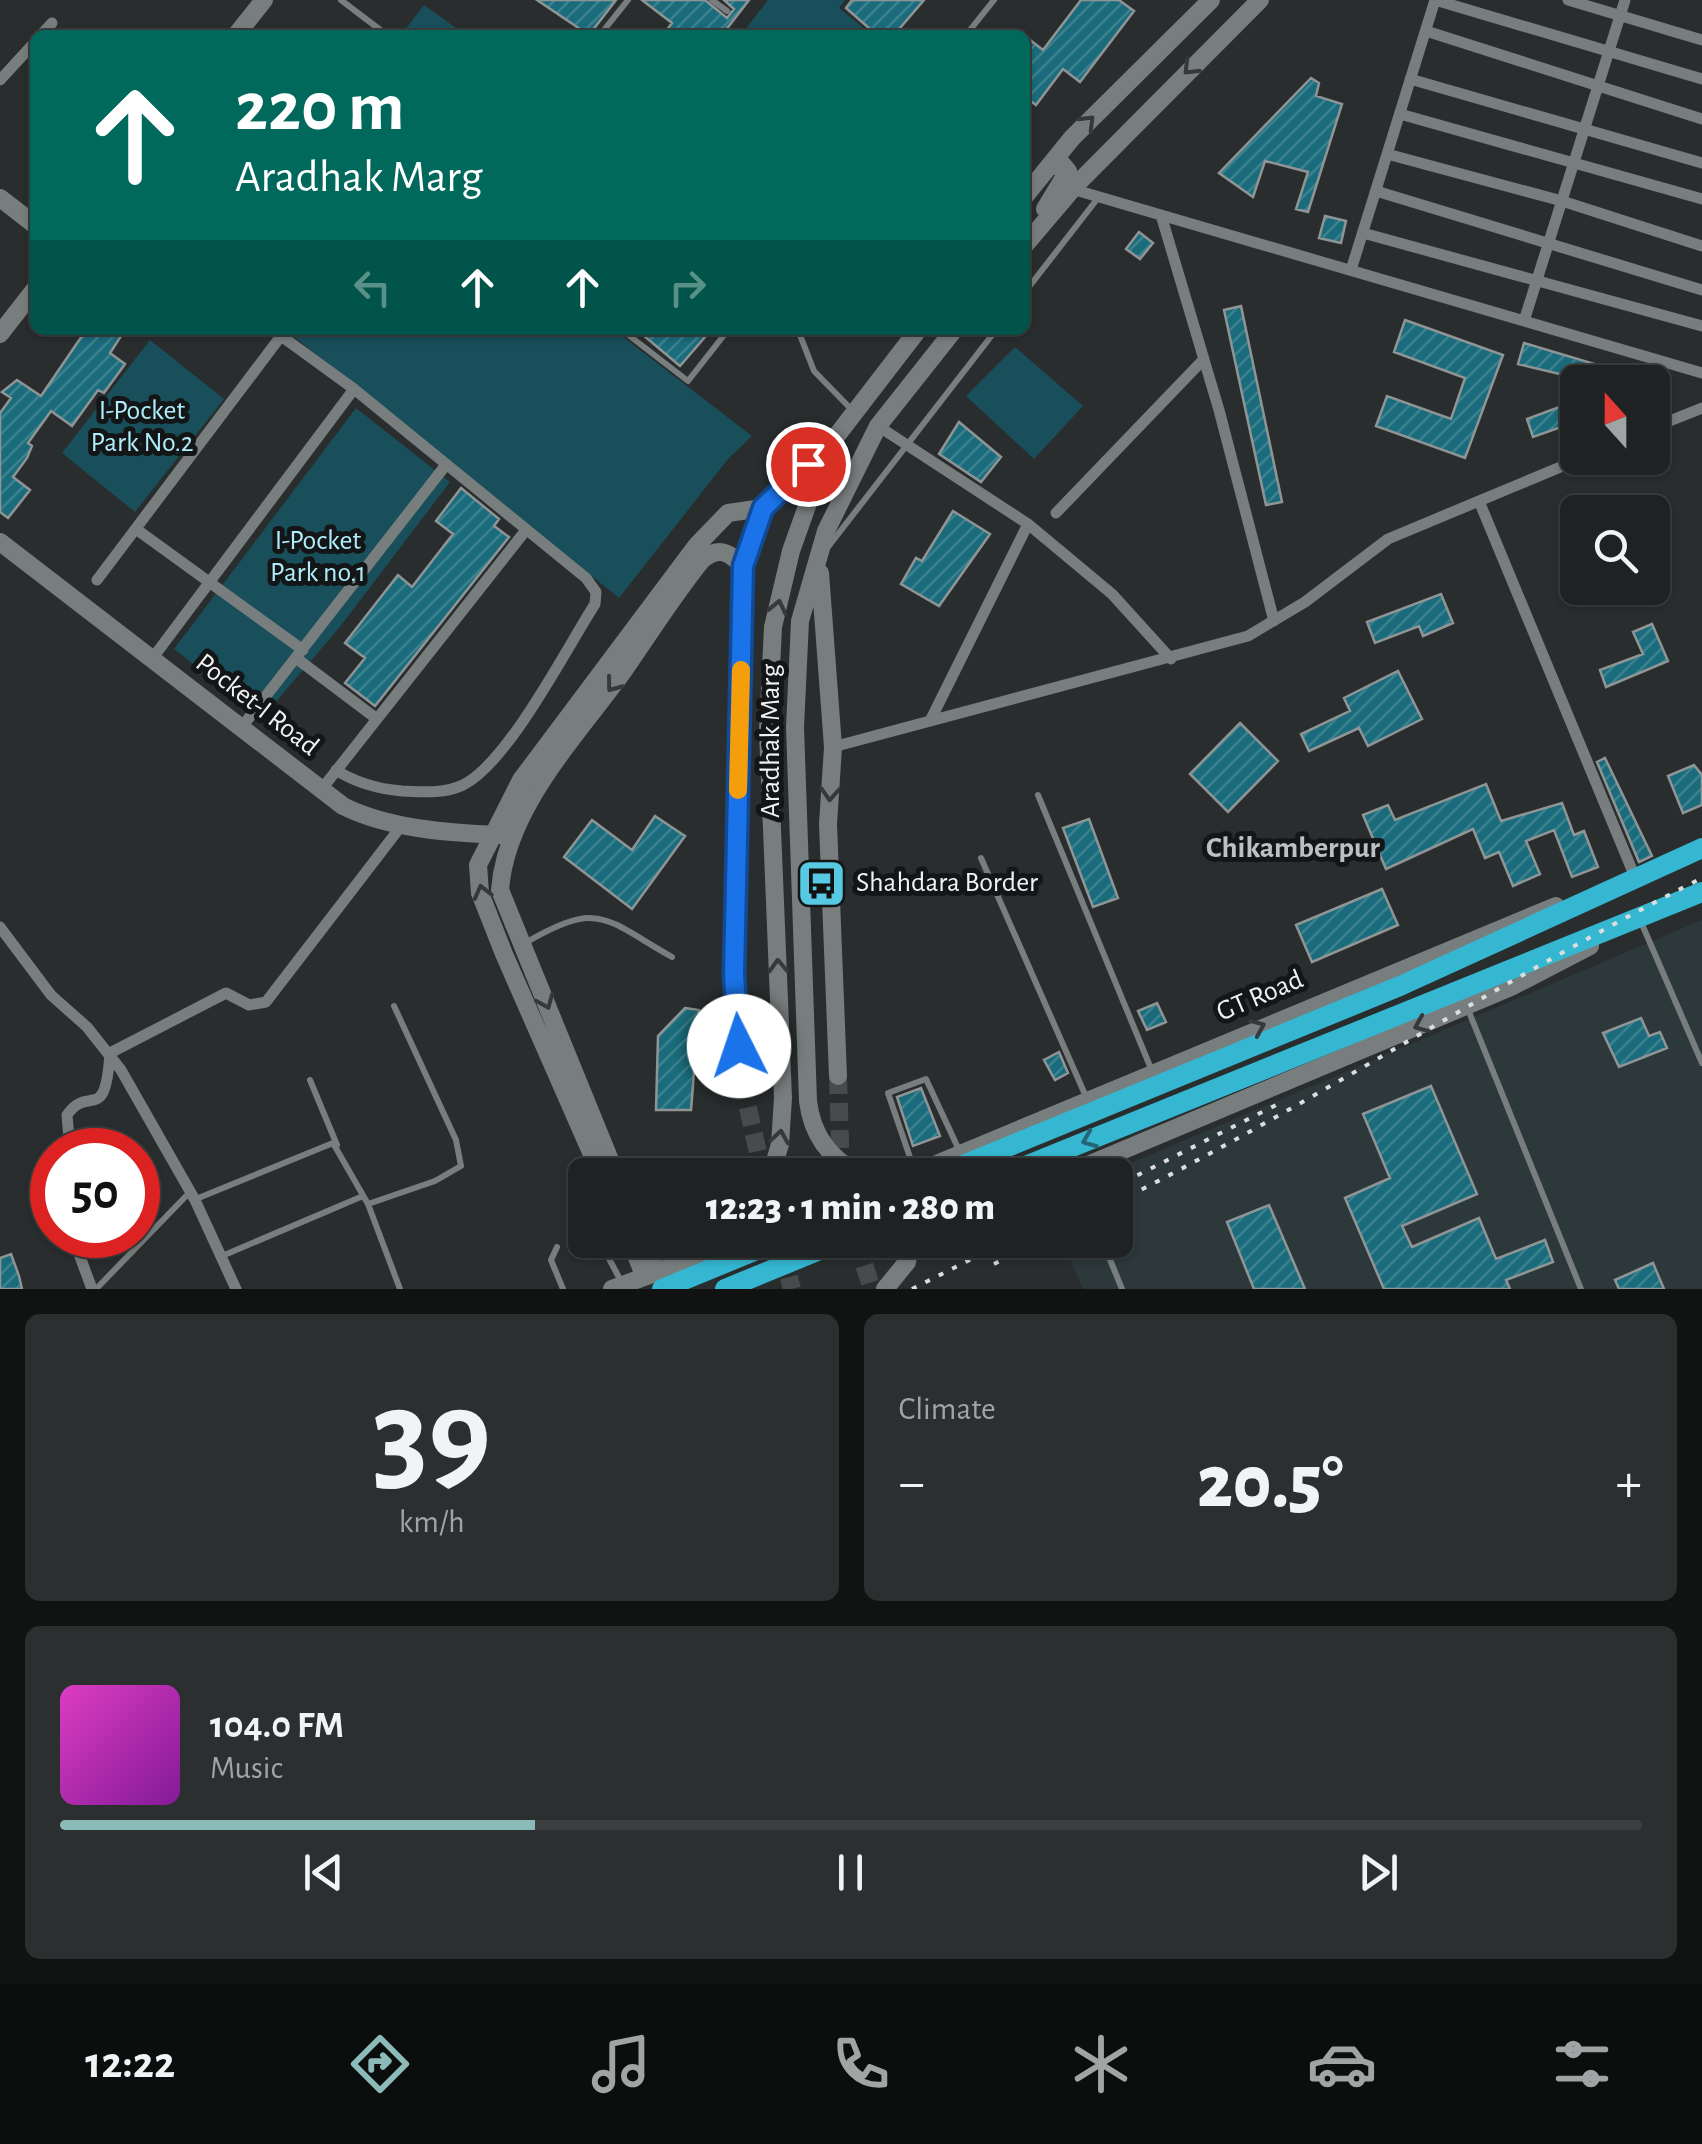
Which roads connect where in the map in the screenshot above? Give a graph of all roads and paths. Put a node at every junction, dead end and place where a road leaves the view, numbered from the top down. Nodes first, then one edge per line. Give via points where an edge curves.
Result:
1 (264, 0) edge
2 (341, 0) edge
3 (628, 0) edge
4 (712, 0) edge
5 (994, 0) edge
6 (1212, 0) edge
7 (1260, 0) edge
8 (1435, 0) edge
9 (1568, 0) edge
10 (1624, 0) edge
11 (727, 12) dead end
12 (1620, 16) junction
13 (52, 23) dead end
14 (46, 30) edge
15 (240, 30) edge
16 (380, 30) edge
17 (604, 30) edge
18 (970, 30) edge
19 (1426, 30) junction
20 (1702, 40) edge
21 (30, 47) edge
22 (1609, 50) junction
23 (1410, 79) junction
24 (0, 80) edge
25 (1702, 80) edge
26 (1598, 87) junction
27 (1400, 114) junction
28 (1702, 119) edge
29 (1584, 129) junction
30 (1387, 154) junction
31 (1574, 162) junction
32 (1702, 163) edge
33 (1049, 167) junction
34 (1072, 189) junction
35 (1030, 190) edge
36 (1376, 191) junction
37 (1098, 197) junction
38 (0, 198) edge
39 (1702, 199) edge
40 (1562, 200) junction
41 (1161, 215) junction
42 (30, 221) edge
43 (1043, 223) junction
44 (1363, 233) junction
45 (1030, 238) edge
46 (1548, 244) junction
47 (1702, 246) edge
48 (1351, 270) junction
49 (1537, 278) junction
50 (1030, 285) edge
51 (1702, 290) edge
52 (30, 295) edge
53 (1524, 320) junction
54 (1702, 326) edge
55 (0, 334) edge
56 (276, 335) edge
57 (280, 335) edge
58 (628, 335) edge
59 (724, 335) edge
60 (800, 335) edge
61 (914, 335) edge
62 (950, 335) edge
63 (992, 335) edge
64 (1204, 359) junction
65 (1702, 372) edge
66 (354, 389) junction
67 (1701, 405) edge
68 (854, 413) junction
69 (1670, 420) edge
70 (878, 426) junction
71 (907, 445) junction
72 (828, 447) junction
73 (445, 466) junction
74 (1560, 467) edge
75 (1479, 500) junction
76 (763, 508) junction
77 (1056, 512) dead end
78 (1028, 524) junction
79 (136, 529) junction
80 (526, 530) junction
81 (0, 542) edge
82 (702, 550) junction
83 (818, 557) junction
84 (743, 566) junction
85 (97, 580) dead end
86 (208, 581) junction
87 (1274, 621) junction
88 (300, 654) junction
89 (152, 659) junction
90 (1171, 659) junction
91 (377, 719) junction
92 (931, 719) junction
93 (572, 725) junction
94 (241, 728) junction
95 (833, 747) junction
96 (336, 770) junction
97 (321, 790) junction
98 (1038, 795) dead end
99 (402, 825) junction
100 (491, 834) junction
101 (513, 835) junction
102 (1702, 848) edge
103 (981, 858) dead end
104 (1635, 878) junction
105 (1702, 892) edge
106 (1637, 921) junction
107 (0, 926) edge
108 (522, 945) junction
109 (504, 954) junction
110 (672, 956) dead end
111 (394, 1006) dead end
112 (1466, 1006) junction
113 (110, 1053) junction
114 (1702, 1063) edge
115 (838, 1076) tunnel mouth
116 (1158, 1077) junction
117 (310, 1080) dead end
118 (742, 1081) tunnel mouth
119 (1088, 1099) junction
120 (68, 1128) edge
121 (338, 1146) junction
122 (961, 1154) junction
123 (594, 1158) edge
124 (609, 1158) edge
125 (775, 1158) edge
126 (837, 1158) edge
127 (908, 1158) edge
128 (951, 1158) edge
129 (977, 1158) edge
130 (1044, 1158) edge
131 (1109, 1158) edge
132 (192, 1196) junction
133 (363, 1196) junction
134 (368, 1204) junction
135 (557, 1247) dead end
136 (222, 1256) junction
137 (81, 1258) edge
138 (606, 1258) edge
139 (700, 1258) edge
140 (721, 1258) edge
141 (737, 1258) edge
142 (800, 1258) edge
143 (909, 1258) edge
144 (1109, 1258) edge
145 (654, 1278) edge
146 (617, 1287) edge
147 (233, 1288) edge
148 (94, 1289) edge
149 (400, 1289) edge
150 (563, 1289) edge
151 (725, 1289) edge
152 (745, 1289) edge
153 (885, 1289) edge
154 (1122, 1289) edge
155 (1581, 1289) edge

1 - 15 main road
2 - 16 lane
3 - 17 lane
4 - 11 lane
5 - 18 lane
33 -> 6 main road
7 -> 34 main road
8 - 19 street
8 - 22 street
9 - 12 street
10 - 12 street
12 - 20 street
12 - 22 street
13 - 14 street
19 - 23 street
19 - 26 street
21 - 24 street
22 - 25 street
22 - 26 street
23 - 27 street
23 - 29 street
26 - 28 street
26 - 29 street
27 - 30 street
27 - 31 street
29 - 31 street
29 - 32 street
30 - 36 street
30 - 40 street
31 - 39 street
31 - 40 street
33 - 35 main road
33 - 43 main road via 1062,164 1068,172 1047,201
34 - 37 street
34 - 43 main road
36 - 44 street
36 - 46 street
37 - 41 street
37 - 50 lane
38 - 42 main road
40 - 46 street
40 - 47 street
41 - 48 street
41 - 64 street
43 - 45 main road
44 - 48 street
44 - 49 street
46 - 49 street
46 - 51 street
48 - 53 street
49 - 53 street
49 - 54 street
52 - 55 main road
53 - 65 street
56 - 79 street
57 - 66 street
58 - 59 lane via 688,381
60 - 68 lane via 814,371
61 - 68 main road, Aradhak Marg
62 - 70 main road, Aradhak Marg
63 - 71 lane
64 - 77 street
64 - 87 street
66 - 73 street
66 - 86 street
67 - 69 street
68 - 72 main road, Aradhak Marg
70 - 71 street
70 - 83 main road, Aradhak Marg
71 - 78 street
71 - 83 lane
72 - 76 main road, Aradhak Marg
125 -> 72 main road, Aradhak Marg via 783,1098 768,732 774,627
73 - 80 street
73 - 88 street
74 - 75 street
75 - 87 street via 1388,539
75 - 104 street
76 - 82 main road via 728,513
76 - 84 main road, Aradhak Marg
78 - 90 street via 1112,594
78 - 92 street
79 - 85 street
79 - 86 street
80 - 91 street
80 - 96 street via 594,585 595,604 497,757 443,792 390,790
81 - 89 main road, Pocket-I Road
82 - 84 main road via 723,551
82 - 93 main road
83 - 95 main road
83 - 126 main road, Aradhak Marg via 800,621 795,727 808,1101 814,1127
84 - 118 main road, Aradhak Marg via 734,975
86 - 88 street
86 - 89 street
87 - 90 street via 1248,636
88 - 91 street
88 - 94 street
89 - 94 main road, Pocket-I Road
90 - 92 street
91 - 96 street
92 - 95 street
93 - 100 main road via 521,780
93 - 101 main road
94 - 97 main road, Pocket-I Road
95 -> 115 main road via 828,824
96 - 97 street
97 - 99 main road, Pocket-I Road via 362,816
98 - 116 lane
99 - 100 main road, Pocket-I Road
99 - 113 street via 266,1002 249,1005 226,993
100 - 101 main road, Pocket-I Road
109 -> 100 main road via 478,879
101 - 108 main road via 500,890
102 - 104 highway, GT Road
103 - 119 lane
116 -> 104 main road, GT Road via 1492,929
104 - 116 highway, GT Road via 1270,1040
105 - 106 highway
106 - 112 main road
106 - 114 lane
106 -> 130 highway
107 - 113 street via 51,995
108 - 109 lane
108 - 110 lane via 584,915 609,921
108 -> 124 main road
109 - 123 main road
111 - 134 lane via 456,1140 460,1166 435,1182
112 -> 131 main road
112 - 155 lane
113 - 120 street via 107,1090 67,1114
113 - 132 street
116 - 119 main road, GT Road
116 - 129 highway, GT Road
117 - 121 lane
119 - 122 main road, GT Road
121 - 132 lane via 326,1144
121 - 133 lane
122 - 127 lane via 926,1079 888,1094
122 - 128 main road, GT Road
132 - 136 street
132 - 148 lane
133 - 134 lane
133 - 136 lane
134 - 149 lane
135 - 150 lane via 550,1260
136 - 147 street
137 - 148 street
138 - 146 lane
139 - 145 main road
140 - 145 highway
141 - 152 main road
142 - 151 highway
143 - 153 main road
144 - 154 lane
145 - 146 main road

